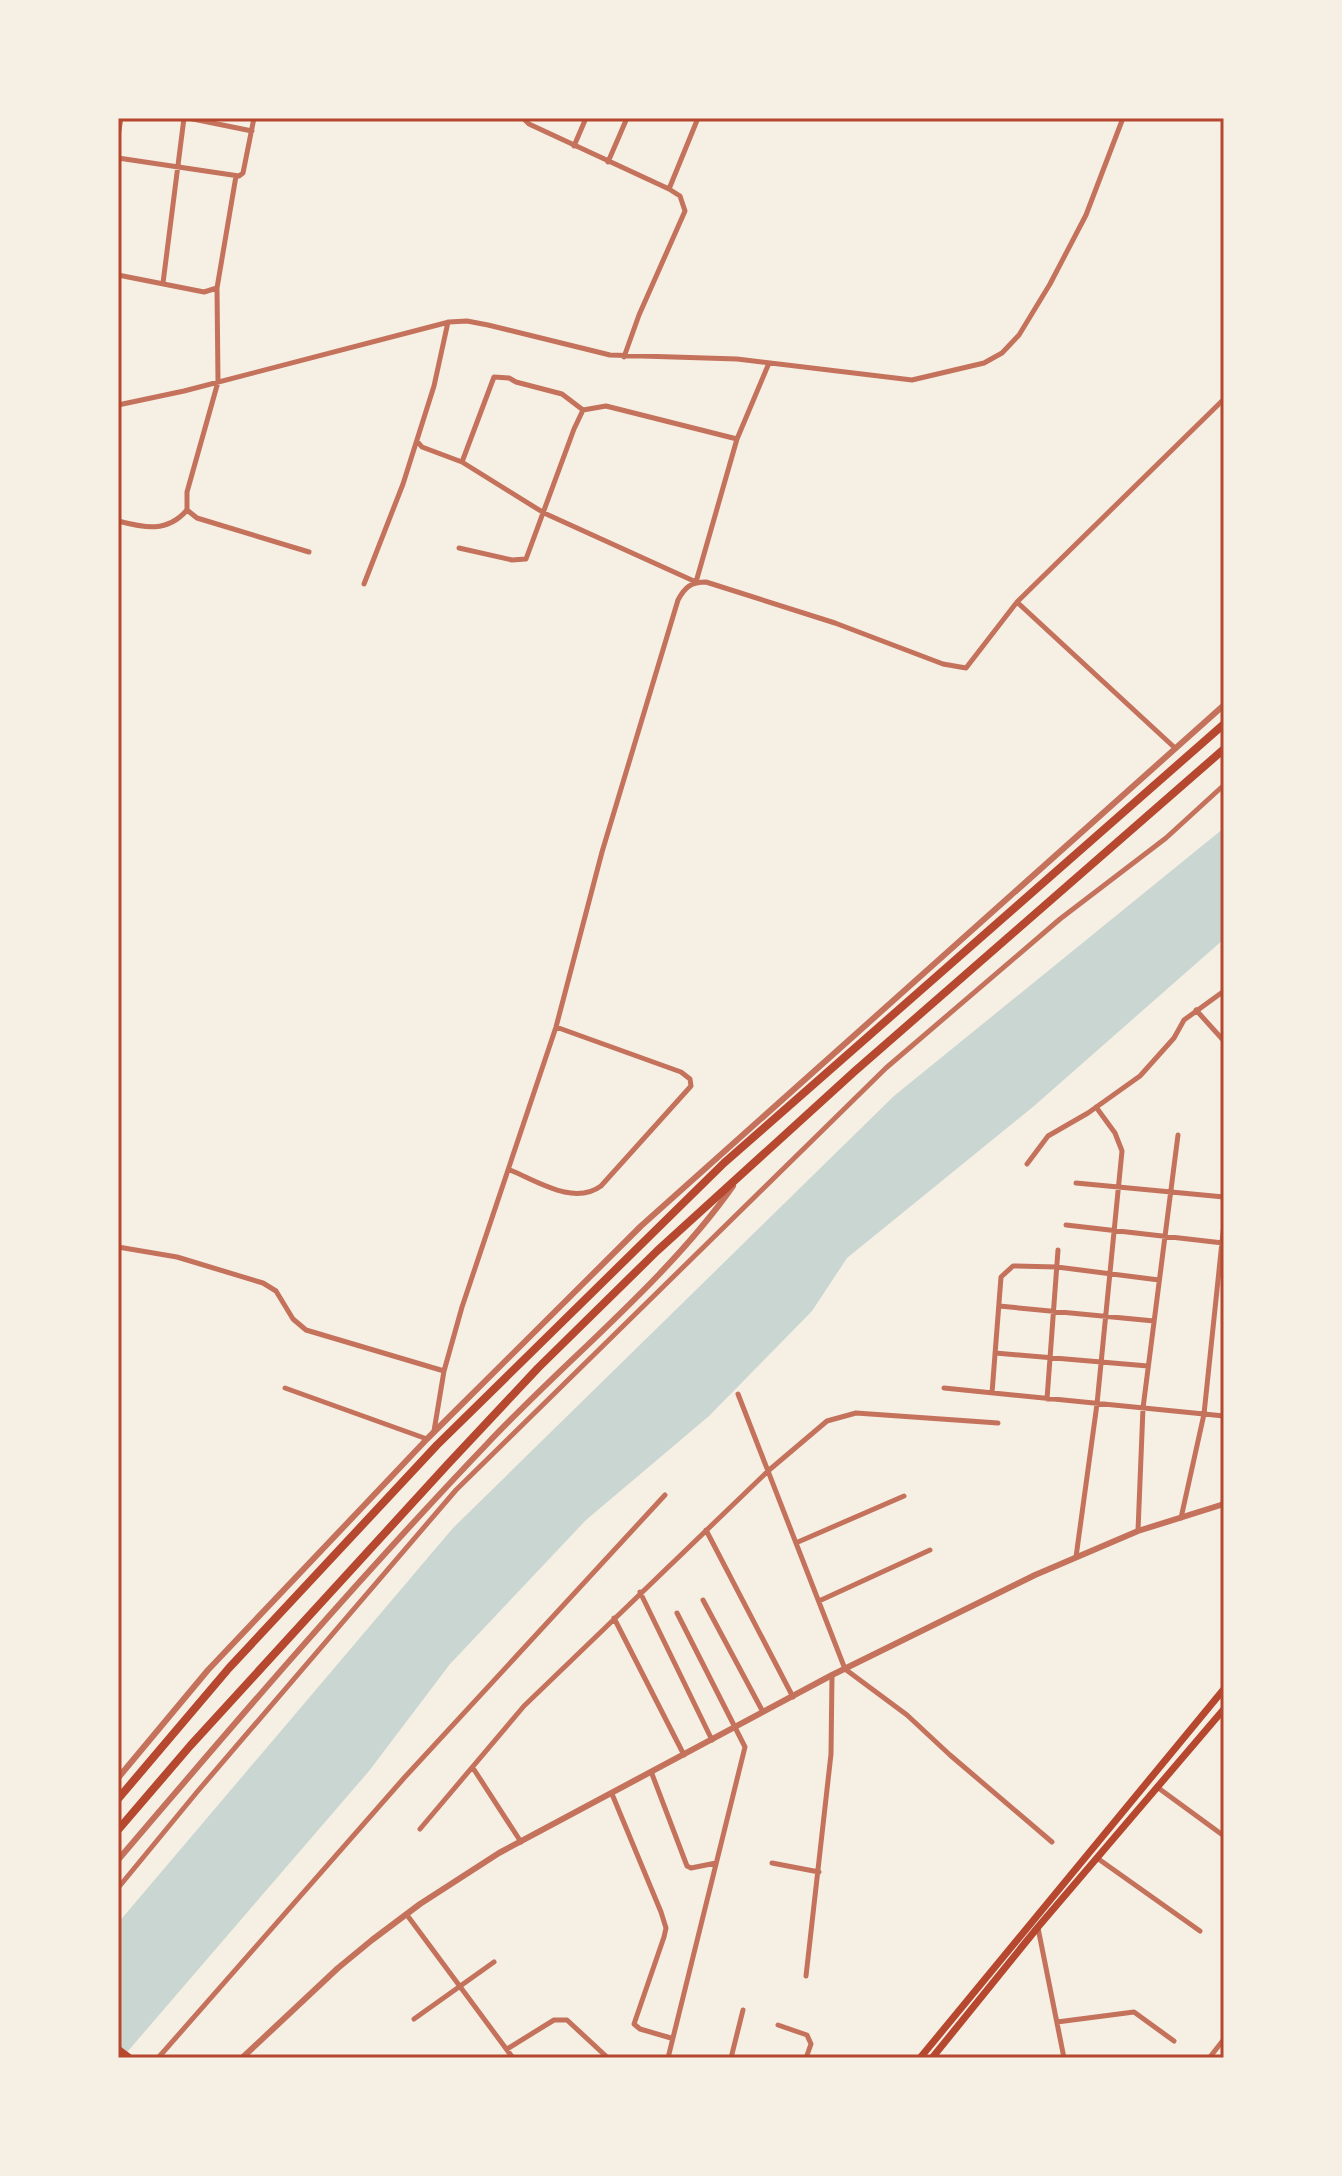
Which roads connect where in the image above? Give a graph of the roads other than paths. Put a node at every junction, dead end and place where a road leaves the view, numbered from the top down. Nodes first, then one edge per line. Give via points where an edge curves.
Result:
1 (121, 118) edge
2 (186, 118) edge
3 (254, 118) edge
4 (523, 118) edge
5 (586, 118) edge
6 (627, 118) edge
7 (698, 118) edge
8 (1123, 118) edge
9 (252, 131) junction
10 (118, 136) edge
11 (574, 146) junction
12 (118, 158) edge
13 (608, 162) junction
14 (177, 169) junction
15 (236, 176) junction
16 (669, 189) junction
17 (118, 275) edge
18 (163, 283) junction
19 (217, 288) junction
20 (449, 322) junction
21 (624, 357) junction
22 (769, 363) junction
23 (218, 382) junction
24 (1224, 399) edge
25 (118, 405) edge
26 (583, 410) junction
27 (737, 439) junction
28 (417, 441) junction
29 (462, 462) junction
30 (187, 510) junction
31 (544, 513) junction
32 (118, 521) edge
33 (459, 548) dead end
34 (309, 552) dead end
35 (696, 582) junction
36 (364, 584) dead end
37 (1017, 602) junction
38 (1224, 705) edge
39 (1224, 724) edge
40 (1175, 748) junction
41 (1224, 749) edge
42 (1224, 785) edge
43 (1224, 991) edge
44 (1196, 1010) junction
45 (556, 1027) junction
46 (1224, 1041) edge
47 (1096, 1107) junction
48 (1178, 1135) dead end
49 (1027, 1164) dead end
50 (510, 1170) junction
51 (744, 1170) junction
52 (1076, 1183) dead end
53 (1119, 1187) junction
54 (1171, 1192) junction
55 (1224, 1197) edge
56 (1224, 1223) edge
57 (1066, 1225) dead end
58 (1114, 1231) junction
59 (1165, 1236) junction
60 (1223, 1243) edge
61 (118, 1247) edge
62 (1058, 1250) dead end
63 (1057, 1267) junction
64 (1110, 1275) junction
65 (1159, 1280) junction
66 (999, 1306) junction
67 (1053, 1312) junction
68 (1106, 1316) junction
69 (1154, 1321) junction
70 (1213, 1330) junction
71 (1224, 1331) edge
72 (995, 1353) junction
73 (1050, 1357) junction
74 (1101, 1362) junction
75 (1148, 1366) junction
76 (444, 1371) junction
77 (285, 1388) dead end
78 (944, 1388) dead end
79 (992, 1393) junction
80 (738, 1394) dead end
81 (1047, 1399) junction
82 (1097, 1404) junction
83 (1143, 1408) junction
84 (1204, 1414) junction
85 (1224, 1416) edge
86 (998, 1423) dead end
87 (434, 1432) junction
88 (427, 1439) junction
89 (768, 1471) junction
90 (1224, 1493) edge
91 (665, 1495) dead end
92 (904, 1496) dead end
93 (1224, 1504) edge
94 (1181, 1518) junction
95 (706, 1530) junction
96 (1138, 1531) junction
97 (798, 1542) junction
98 (930, 1550) dead end
99 (1076, 1557) junction
100 (640, 1592) junction
101 (703, 1600) dead end
102 (819, 1601) junction
103 (677, 1613) dead end
104 (614, 1617) junction
105 (845, 1669) junction
106 (832, 1675) junction
107 (1224, 1689) edge
108 (793, 1697) junction
109 (1224, 1709) edge
110 (764, 1713) junction
111 (736, 1729) junction
112 (712, 1740) junction
113 (685, 1756) junction
114 (473, 1768) junction
115 (652, 1774) junction
116 (118, 1778) edge
117 (1157, 1787) junction
118 (612, 1794) junction
119 (118, 1799) edge
120 (420, 1829) dead end
121 (118, 1830) edge
122 (1224, 1836) edge
123 (521, 1842) junction
124 (1052, 1842) dead end
125 (1097, 1858) junction
126 (118, 1860) edge
127 (716, 1863) junction
128 (772, 1863) dead end
129 (819, 1872) junction
130 (118, 1888) edge
131 (407, 1915) junction
132 (1038, 1927) junction
133 (1200, 1931) dead end
134 (494, 1962) dead end
135 (806, 1976) dead end
136 (459, 1984) junction
137 (743, 2010) dead end
138 (414, 2019) dead end
139 (1057, 2022) junction
140 (778, 2025) dead end
141 (671, 2038) junction
142 (1224, 2039) edge
143 (1174, 2041) dead end
144 (118, 2049) edge
145 (507, 2049) junction
146 (1210, 2057) edge
147 (130, 2058) edge
148 (158, 2058) edge
149 (242, 2058) edge
150 (513, 2058) edge
151 (608, 2058) edge
152 (668, 2058) edge
153 (731, 2058) edge
154 (806, 2058) edge
155 (920, 2058) edge
156 (932, 2058) edge
157 (1064, 2058) edge

1 - 10 street
2 - 9 street
2 - 14 street
3 - 9 street
4 - 11 street
5 - 11 street
6 - 13 street
7 - 16 street
8 - 22 street via 1086,215 1019,335 1002,353 984,363 912,380
9 - 15 street via 243,173
11 - 13 street
12 - 14 street
13 - 16 street
14 - 15 street
14 - 18 street
15 - 19 street
16 - 21 street via 680,196 685,211
17 - 18 street
18 - 19 street via 204,292
19 - 23 street
20 - 21 street via 488,325
20 - 23 street
20 - 28 street
21 - 22 street
22 - 27 street
23 - 25 street
23 - 30 street via 187,492
24 - 37 street
26 - 27 street via 606,406
26 - 29 street via 562,394 494,377
26 - 31 street
27 - 35 street
28 - 29 street
28 - 36 street
29 - 31 street
30 - 32 street via 164,527
30 - 34 street via 197,518
31 - 33 street via 523,561
31 - 35 street
35 - 37 street via 966,668
35 - 45 street via 684,588 678,600
37 - 40 street
38 - 40 street
39 - 119 highway via 724,1163 437,1445 229,1668
40 - 87 street via 641,1226
41 - 51 highway
42 - 130 street via 886,1068 456,1490
43 - 44 street
44 - 46 street
44 - 47 street via 1140,1076
45 - 50 street
45 - 50 street via 681,1072 691,1086 592,1193 572,1195
47 - 49 street via 1048,1136
47 - 53 street via 1122,1151
48 - 54 street
50 - 76 street
51 - 121 highway via 538,1368
51 - 126 street via 675,1256 487,1443 270,1681
52 - 53 street
53 - 54 street
53 - 58 street
54 - 55 street
54 - 59 street
56 - 60 street
57 - 58 street
58 - 59 street
58 - 64 street
59 - 60 street
59 - 65 street
60 - 70 street
61 - 76 street via 177,1257 263,1283 276,1291 306,1330
62 - 63 street
63 - 64 street
63 - 66 street via 1013,1266 1001,1277
63 - 67 street
64 - 65 street
64 - 68 street
65 - 69 street
66 - 67 street
66 - 72 street
67 - 68 street
67 - 73 street
68 - 69 street
68 - 74 street
69 - 75 street
70 - 71 street
70 - 84 street
72 - 73 street
72 - 79 street
73 - 74 street
73 - 81 street
74 - 75 street
74 - 82 street
75 - 83 street
76 - 87 street
77 - 88 street
78 - 79 street
79 - 81 street
80 - 89 street
81 - 82 street
82 - 83 street
82 - 99 street
83 - 84 street
83 - 96 street
84 - 85 street
84 - 94 street
86 - 89 street via 840,1415
87 - 88 street
88 - 116 street via 208,1670
89 - 95 street
89 - 97 street
90 - 93 street
91 - 148 street via 404,1778
92 - 97 street
93 - 94 street
94 - 96 street
95 - 100 street
95 - 108 street
96 - 99 street
97 - 102 street
98 - 102 street
99 - 105 street
100 - 104 street
100 - 112 street
101 - 110 street
102 - 105 street
103 - 111 street
104 - 113 street
104 - 114 street via 524,1706
105 - 106 street
105 - 124 street via 907,1715
106 - 108 street
106 - 129 street via 831,1754
107 - 155 main road
108 - 110 street
109 - 117 main road
110 - 111 street
111 - 112 street
111 - 127 street via 744,1756
112 - 113 street
113 - 115 street
114 - 120 street
114 - 123 street
115 - 118 street
115 - 127 street via 687,1866
117 - 122 street
117 - 125 main road
118 - 123 street
118 - 141 street via 666,1928 634,2024
123 - 131 street
125 - 132 main road
125 - 133 street
127 - 141 street
128 - 129 street
129 - 135 street
131 - 136 street
131 - 149 street via 338,1968
132 - 139 street
132 - 156 main road
134 - 136 street
136 - 138 street
136 - 145 street
137 - 153 street
139 - 143 street via 1134,2012
139 - 157 street
140 - 154 street via 807,2035 811,2044
141 - 152 street
142 - 146 street
144 - 147 main road
145 - 150 street
145 - 151 street via 561,2019

